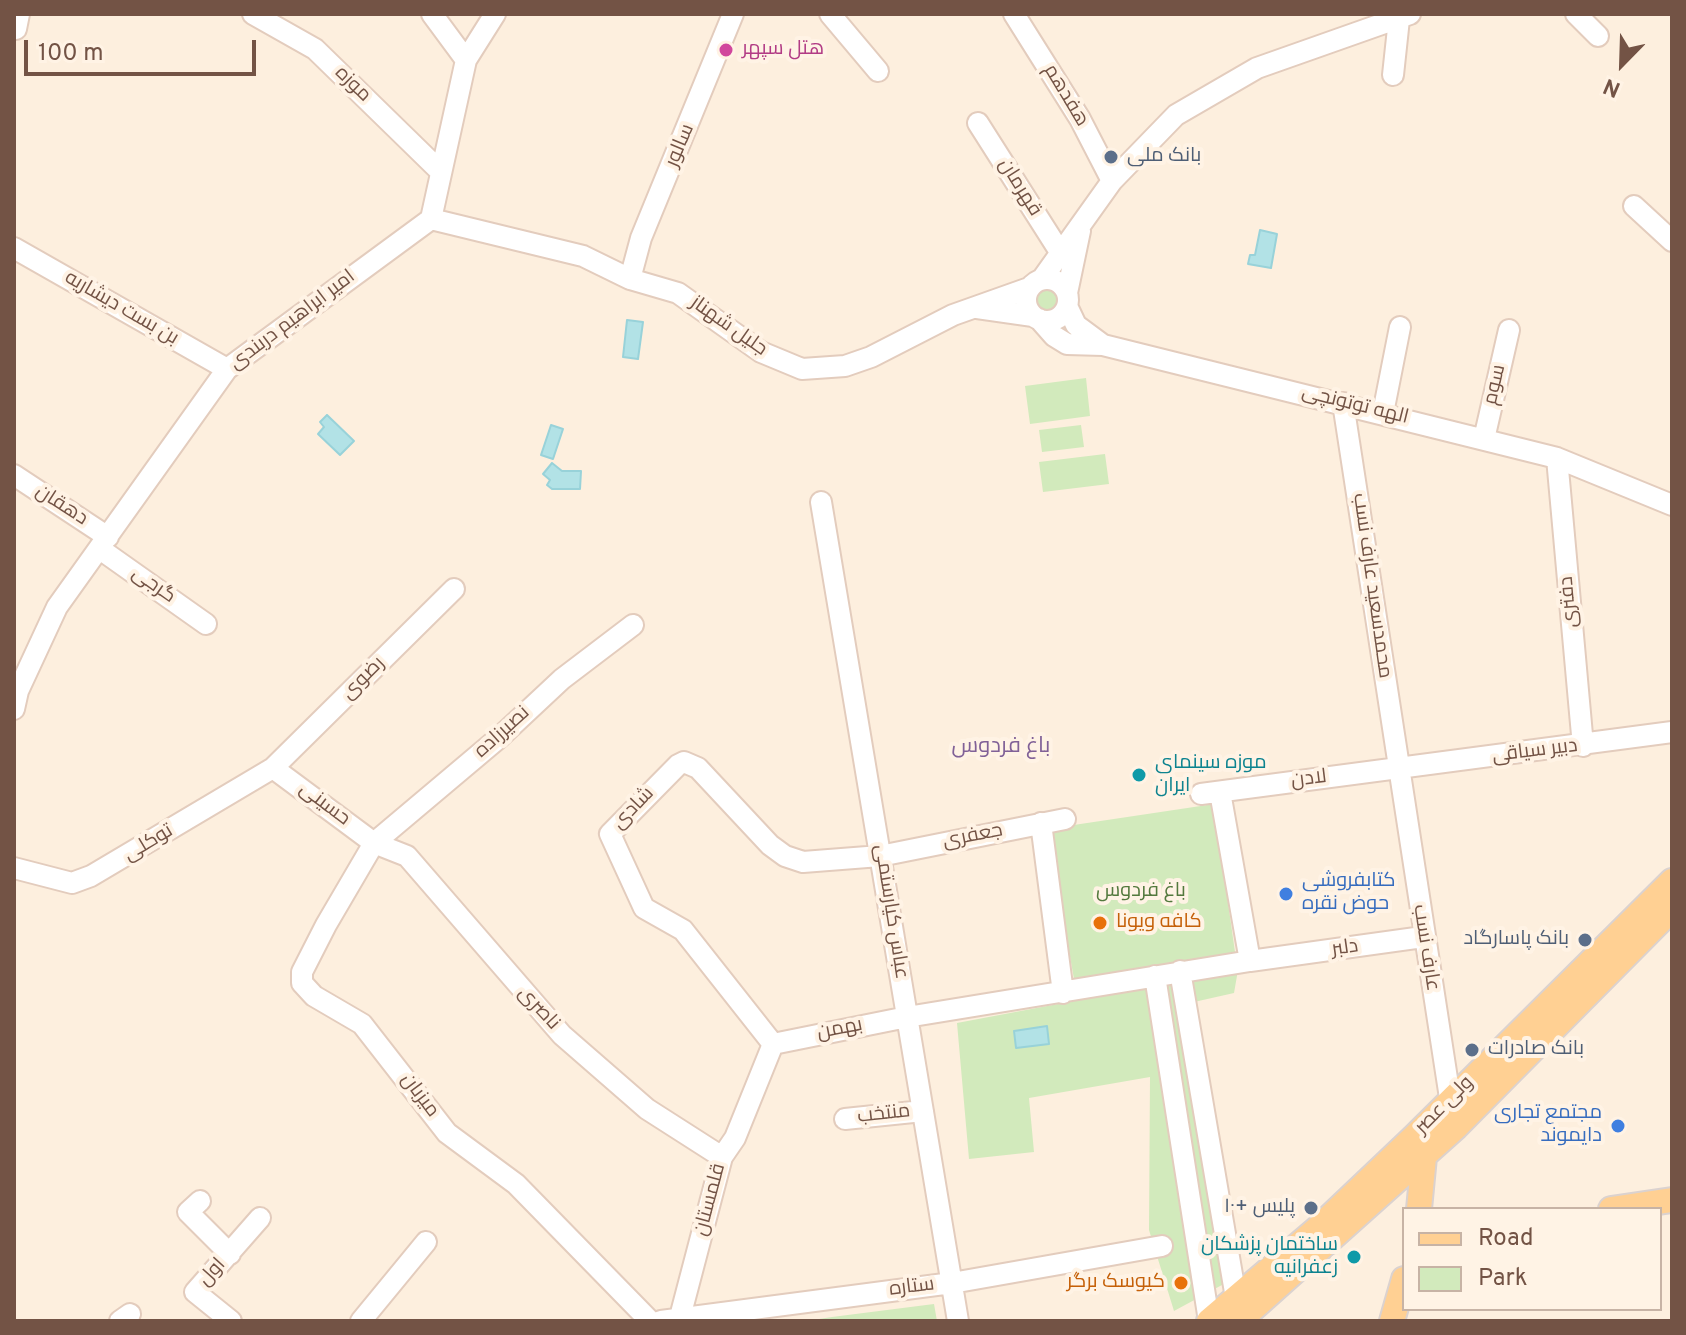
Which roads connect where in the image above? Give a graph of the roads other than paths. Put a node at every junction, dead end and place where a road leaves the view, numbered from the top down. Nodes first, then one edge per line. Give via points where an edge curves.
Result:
1 (253, 14) edge
2 (432, 14) edge
3 (495, 14) edge
4 (733, 14) edge
5 (830, 14) edge
6 (1014, 14) edge
7 (1576, 14) edge
8 (1405, 17) edge
9 (1598, 36) dead end
10 (466, 60) junction
11 (878, 71) dead end
12 (1393, 75) dead end
13 (978, 123) dead end
14 (440, 171) junction
15 (1112, 181) junction
16 (1634, 206) dead end
17 (431, 219) junction
18 (1081, 222) junction
19 (1672, 241) edge
20 (14, 248) edge
21 (1060, 252) junction
22 (630, 279) junction
23 (1036, 284) junction
24 (1067, 300) junction
25 (973, 307) junction
26 (1036, 317) junction
27 (1400, 327) dead end
28 (1509, 330) dead end
29 (1103, 345) junction
30 (227, 369) junction
31 (1343, 403) junction
32 (1383, 413) junction
33 (1484, 439) junction
34 (1557, 458) junction
35 (14, 475) edge
36 (821, 502) dead end
37 (1672, 505) edge
38 (104, 543) junction
39 (454, 589) dead end
40 (206, 624) dead end
41 (633, 625) dead end
42 (14, 709) edge
43 (1672, 732) edge
44 (1583, 746) junction
45 (273, 768) junction
46 (1398, 769) junction
47 (1065, 819) dead end
48 (1041, 823) junction
49 (374, 843) junction
50 (880, 856) junction
51 (15, 870) edge
52 (1672, 881) edge
53 (1672, 909) edge
54 (1423, 937) junction
55 (1258, 960) junction
56 (1180, 971) junction
57 (1155, 976) junction
58 (1063, 993) junction
59 (907, 1017) junction
60 (773, 1044) junction
61 (1450, 1102) junction
62 (923, 1111) junction
63 (845, 1119) dead end
64 (1456, 1127) junction
65 (1418, 1148) junction
66 (722, 1157) junction
67 (1672, 1200) edge
68 (200, 1201) dead end
69 (1419, 1207) edge
70 (1625, 1207) edge
71 (260, 1218) dead end
72 (426, 1242) dead end
73 (1162, 1246) dead end
74 (230, 1254) junction
75 (952, 1283) junction
76 (1402, 1286) edge
77 (1238, 1309) edge
78 (671, 1319) edge
79 (231, 1321) edge
80 (361, 1321) edge
81 (650, 1321) edge
82 (958, 1321) edge
83 (1209, 1321) edge
84 (1392, 1321) edge

1 - 14 street, موزه via 315,49
2 - 10 street
3 - 10 street
4 - 22 street, سالور via 641,238
5 - 11 street
6 - 15 street, هفدهم
7 - 9 street
8 - 12 street
8 - 15 street via 1257,68 1204,97 1176,115
10 - 14 street
13 - 21 street, قهرمان
14 - 17 street
15 - 18 street
16 - 19 street
17 - 22 street, جلیل شهناز via 583,256
17 - 30 street, امیر ابراهیم دربندی
18 - 21 street
18 - 24 street
20 - 30 street, بن بست دیشاریه
21 - 23 street
22 - 25 street, جلیل شهناز via 678,293 761,352 802,369 845,366 871,357
23 - 24 street via 1060,283
23 - 25 street, جلیل شهناز
23 - 26 street via 1026,305
24 - 26 street via 1059,317
24 - 29 street via 1076,325
25 - 26 street
26 - 29 street, الهه توتونچی via 1067,344
27 - 32 street
28 - 33 street, سوم
29 - 31 street, الهه توتونچی
30 - 38 street, امیر ابراهیم دربندی
31 - 32 street, الهه توتونچی
31 - 46 street, محمدسعید عارف نسب
32 - 33 street, الهه توتونچی
33 - 34 street, الهه توتونچی
34 - 37 street, الهه توتونچی
34 - 44 street, دفتری
35 - 38 street, دهقان
36 - 50 street, عباس کیارستمی
38 - 40 street, گرجی
38 - 42 street, امیر ابراهیم دربندی via 57,607
39 - 45 street, رضوى
41 - 49 street, نصیرزاده via 562,679
43 - 44 street, دبیر سیاقی
44 - 46 street, دبیر سیاقی
45 - 49 street, حسینی
45 - 51 street, توکلی via 91,876 72,883
46 - 54 street, عارف نسب
46 - 55 street, لادن via 1211,793
47 - 48 street, جعفری
48 - 50 street, جعفری
48 - 58 street
49 - 66 street, ناصری via 407,856 514,983 597,1067 647,1109
49 - 81 street, میزبان via 302,972 303,986 362,1024 447,1133 516,1184
50 - 59 street, عباس کیارستمی
50 - 60 street, شادی via 803,862 785,856 698,768 684,762 610,834 644,908 683,930
52 - 61 main road, ولی عصر
53 - 64 main road, ولی عصر
54 - 55 street, دلبر
54 - 61 street, عارف نسب
55 - 56 street, دلبر
56 - 57 street, دلبر
56 - 77 street
57 - 58 street, دلبر
57 - 83 street
58 - 59 street
59 - 60 street, بهمن
59 - 62 street, عباس کیارستمی
60 - 66 street, قلمستان via 735,1138
61 - 64 street, عارف نسب
61 - 65 main road, ولی عصر
62 - 63 street, منتخب
62 - 75 street, عباس کیارستمی
64 - 65 main road, ولی عصر
65 - 69 main road
65 - 77 main road, ولی عصر
66 - 78 street, قلمستان
67 - 70 main road
68 - 74 street via 188,1212
71 - 74 street, اول
72 - 80 street
73 - 75 street, ستاره
74 - 79 street, اول via 195,1292
75 - 78 street, ستاره
75 - 82 street, عباس کیارستمی
76 - 84 main road
77 - 83 main road, ولی عصر

